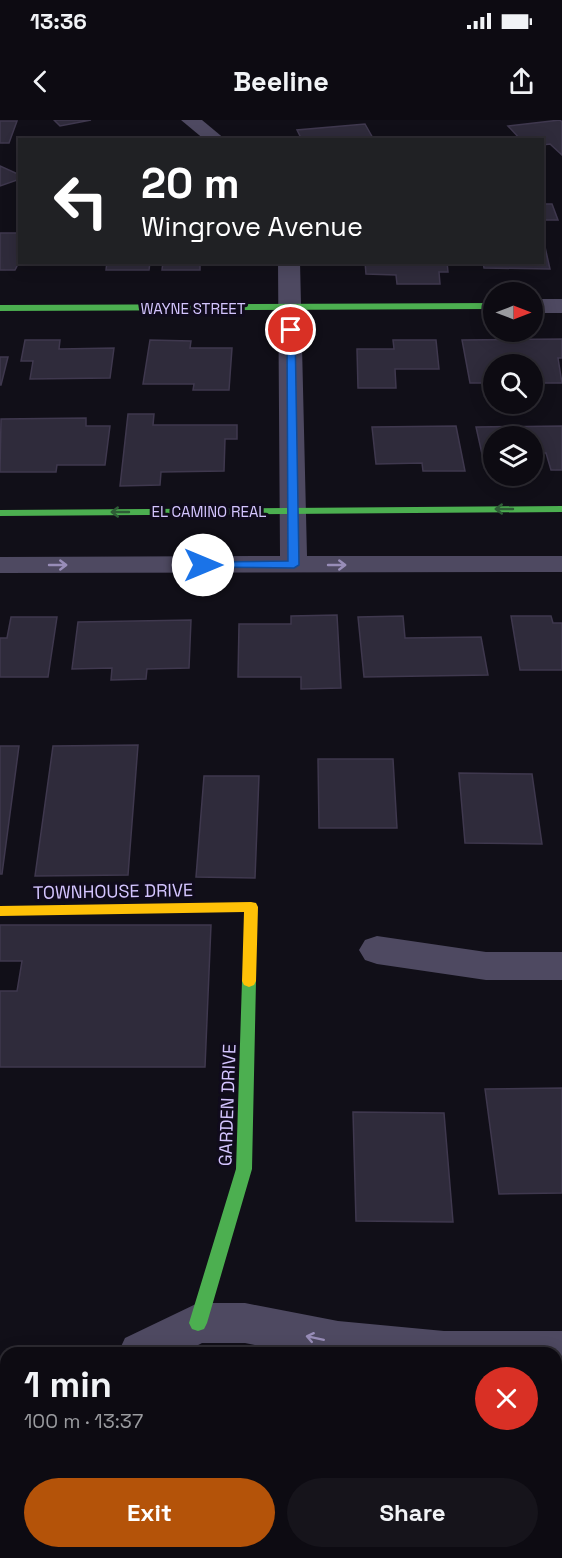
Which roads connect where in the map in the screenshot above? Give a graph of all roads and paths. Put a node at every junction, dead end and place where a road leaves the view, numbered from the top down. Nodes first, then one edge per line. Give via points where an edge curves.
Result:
1 (188, 128) edge
2 (212, 136) edge
3 (289, 264) edge
4 (483, 306) edge
5 (543, 306) edge
6 (562, 306) edge
7 (0, 308) edge
8 (290, 308) junction
9 (562, 509) edge
10 (293, 511) junction
11 (0, 513) edge
12 (562, 564) edge
13 (0, 565) edge
14 (294, 565) junction
15 (226, 908) joint
16 (0, 911) edge
17 (377, 950) dead end
18 (562, 966) edge
19 (198, 1323) junction
20 (152, 1347) edge
21 (370, 1347) edge

1 - 2 street
3 - 8 street
4 - 8 street, WAYNE STREET
5 - 6 street
7 - 8 street, WAYNE STREET
8 - 10 street
9 -> 10 street, EL CAMINO REAL
10 -> 11 street, EL CAMINO REAL
10 - 14 street
14 -> 12 street
13 -> 14 street
15 - 16 street, TOWNHOUSE DRIVE
15 - 19 street, GARDEN DRIVE via 251,907 244,1169
17 - 18 street via 486,966
19 - 20 street
21 -> 19 street via 246,1323

